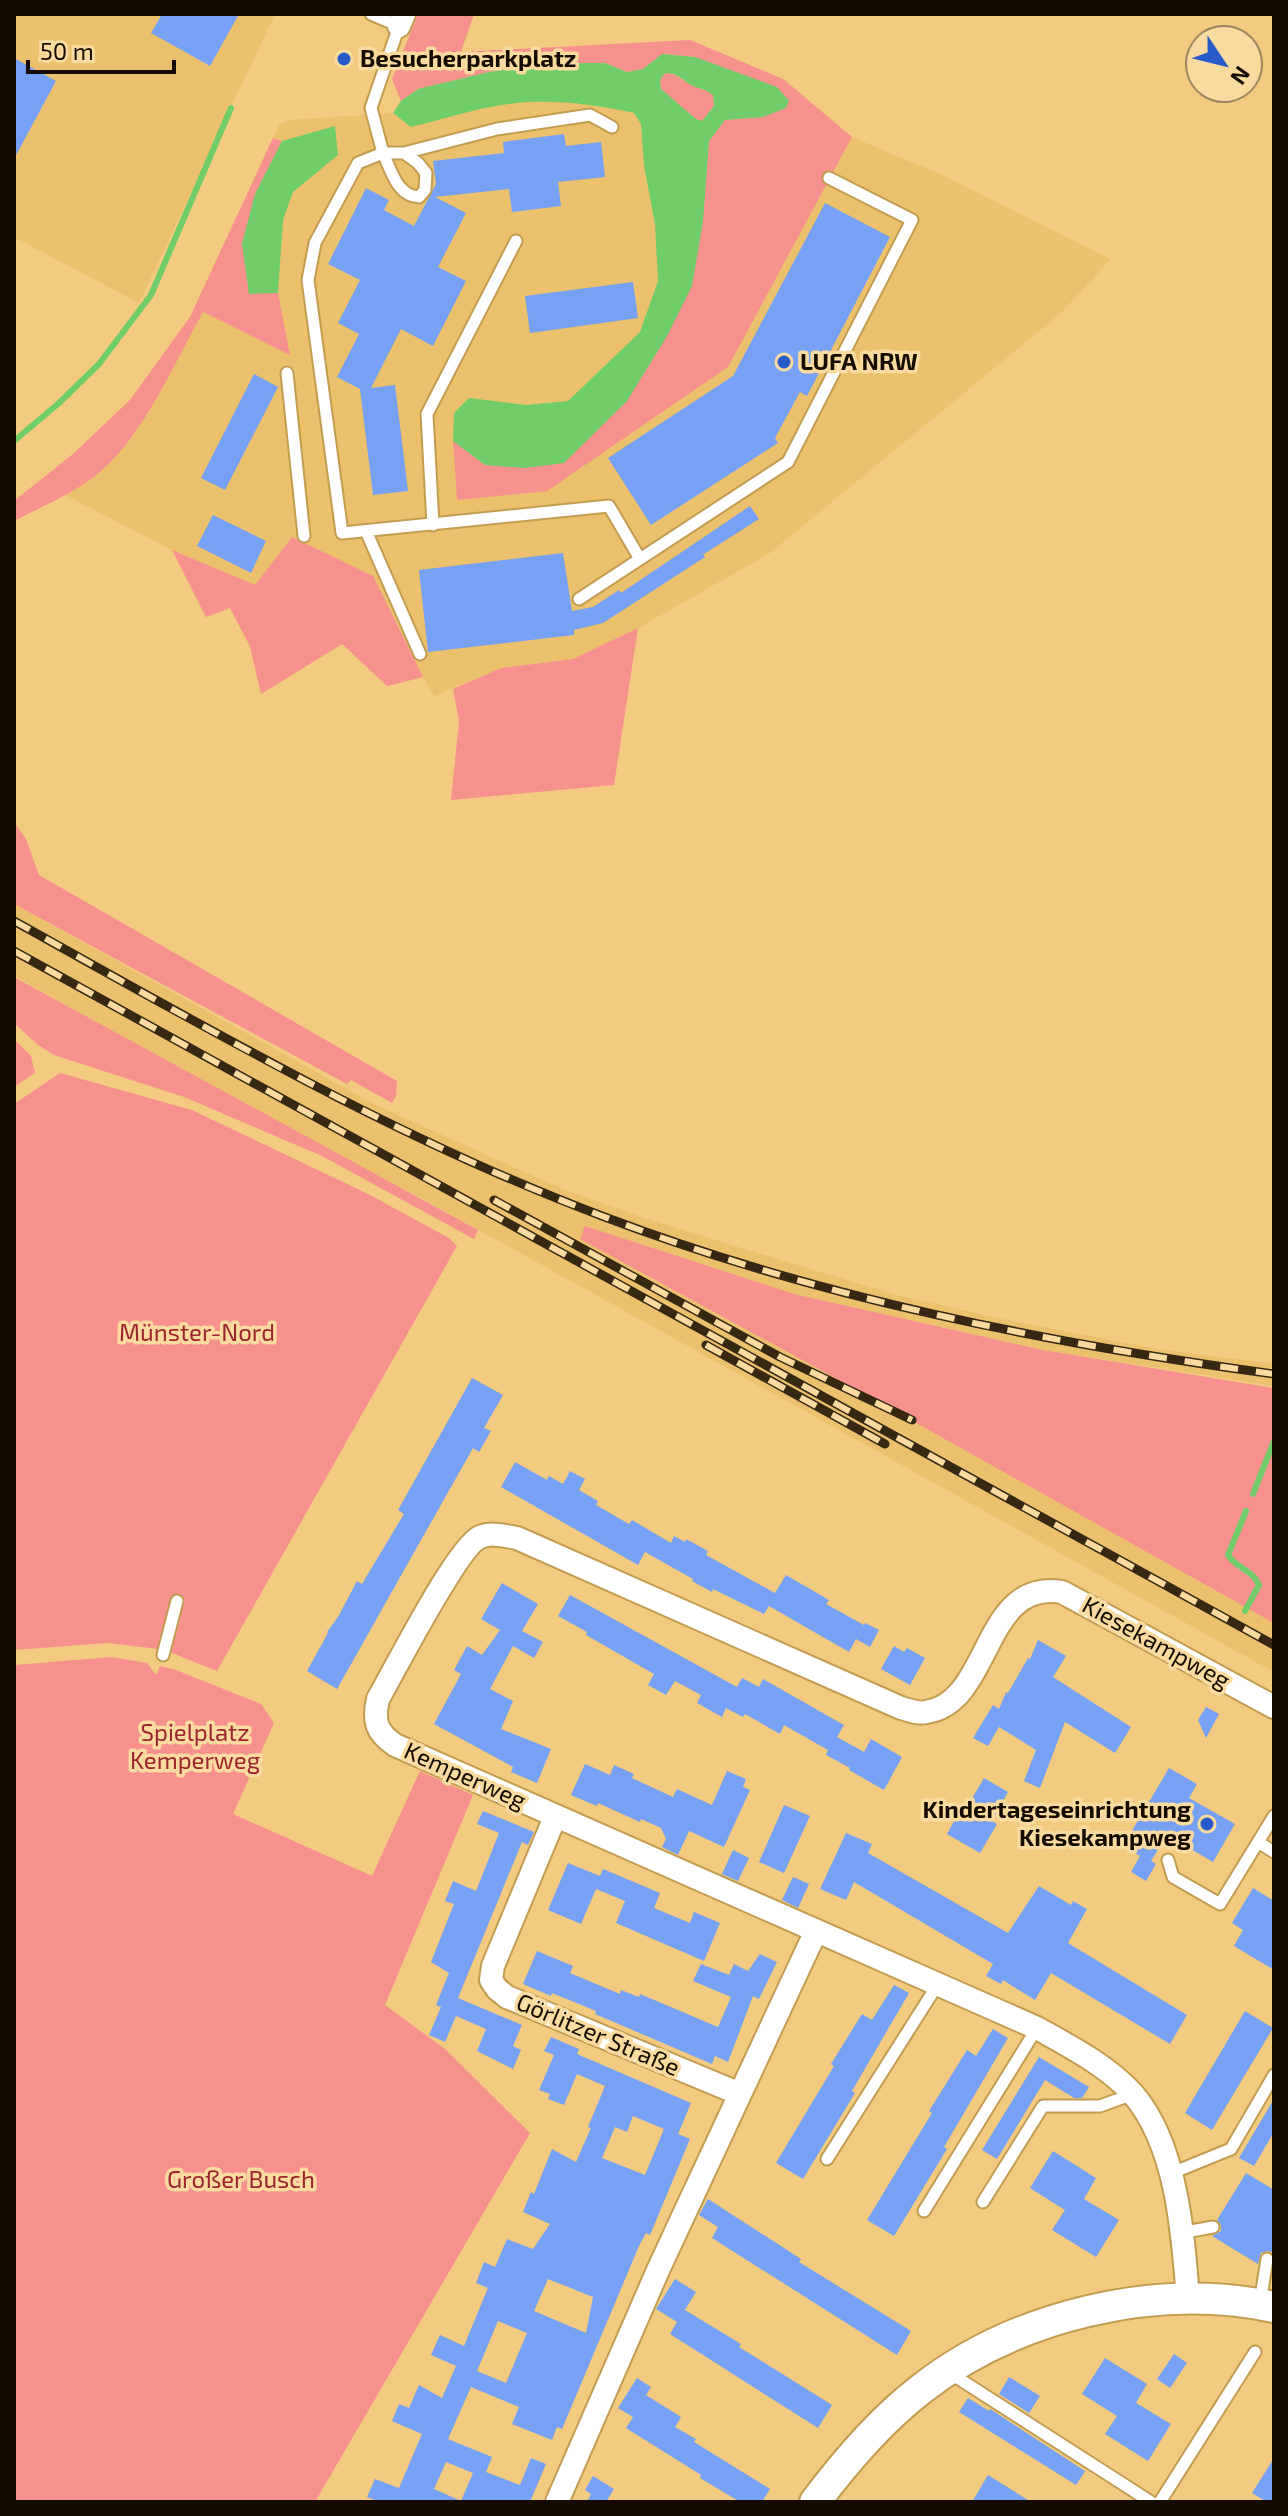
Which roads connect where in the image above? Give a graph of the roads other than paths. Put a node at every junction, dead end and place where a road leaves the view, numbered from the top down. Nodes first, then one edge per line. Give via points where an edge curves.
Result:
1 (371, 14) edge
2 (401, 20) edge
3 (612, 127) dead end
4 (383, 153) junction
5 (404, 153) junction
6 (829, 178) dead end
7 (516, 241) dead end
8 (287, 373) dead end
9 (433, 525) junction
10 (366, 531) junction
11 (304, 536) dead end
12 (640, 559) junction
13 (579, 599) dead end
14 (420, 654) dead end
15 (1035, 1592) joint
16 (177, 1601) dead end
17 (163, 1655) dead end
18 (1274, 1707) edge
19 (1274, 1816) edge
20 (555, 1817) junction
21 (1258, 1842) junction
22 (1274, 1852) edge
23 (1168, 1860) dead end
24 (816, 1931) junction
25 (938, 1984) junction
26 (1037, 2028) junction
27 (1274, 2075) edge
28 (740, 2094) junction
29 (1133, 2094) junction
30 (827, 2159) dead end
31 (1172, 2173) junction
32 (983, 2202) dead end
33 (924, 2211) dead end
34 (1213, 2227) dead end
35 (1180, 2233) junction
36 (1267, 2259) dead end
37 (1188, 2299) junction
38 (1267, 2305) edge
39 (1255, 2352) dead end
40 (947, 2371) junction
41 (557, 2502) edge
42 (815, 2502) edge
43 (1151, 2502) edge
44 (1160, 2502) edge

1 - 2 lane
2 - 4 lane via 371,108
3 - 5 lane via 590,115 497,129
4 - 5 lane
4 - 5 lane via 402,191 419,197 426,173
4 - 10 lane via 358,163 315,243 308,280 342,533
6 - 12 lane via 912,220 788,462
7 - 9 lane via 427,414
8 - 11 lane
9 - 10 lane
9 - 12 lane via 609,506
10 - 14 lane
12 - 13 lane
15 - 18 street, Kiesekampweg via 1062,1592
15 - 20 street, Kemperweg via 1010,1609 953,1700 922,1713 517,1538 479,1537 457,1560 378,1699 376,1726 395,1745
16 - 17 lane
19 - 21 lane
20 - 24 street, Kemperweg
20 - 28 street, Görlitzer Straße via 493,1966 491,1980 497,1989
21 - 22 lane
21 - 23 lane via 1220,1904 1173,1877
24 - 25 street, Kemperweg
24 - 28 street
25 - 26 street, Kemperweg
25 - 30 lane
26 - 29 street, Kemperweg
26 - 33 lane
27 - 31 lane via 1231,2149
28 - 41 street
29 - 31 street, Kemperweg via 1160,2138
29 - 32 lane via 1100,2106 1043,2106
31 - 35 street, Kemperweg
34 - 35 lane
35 - 37 street, Kemperweg
36 - 38 lane
37 - 38 street
37 - 40 street via 1118,2306 1060,2320 990,2346
39 - 44 lane
40 - 42 street via 892,2414
40 - 43 lane

